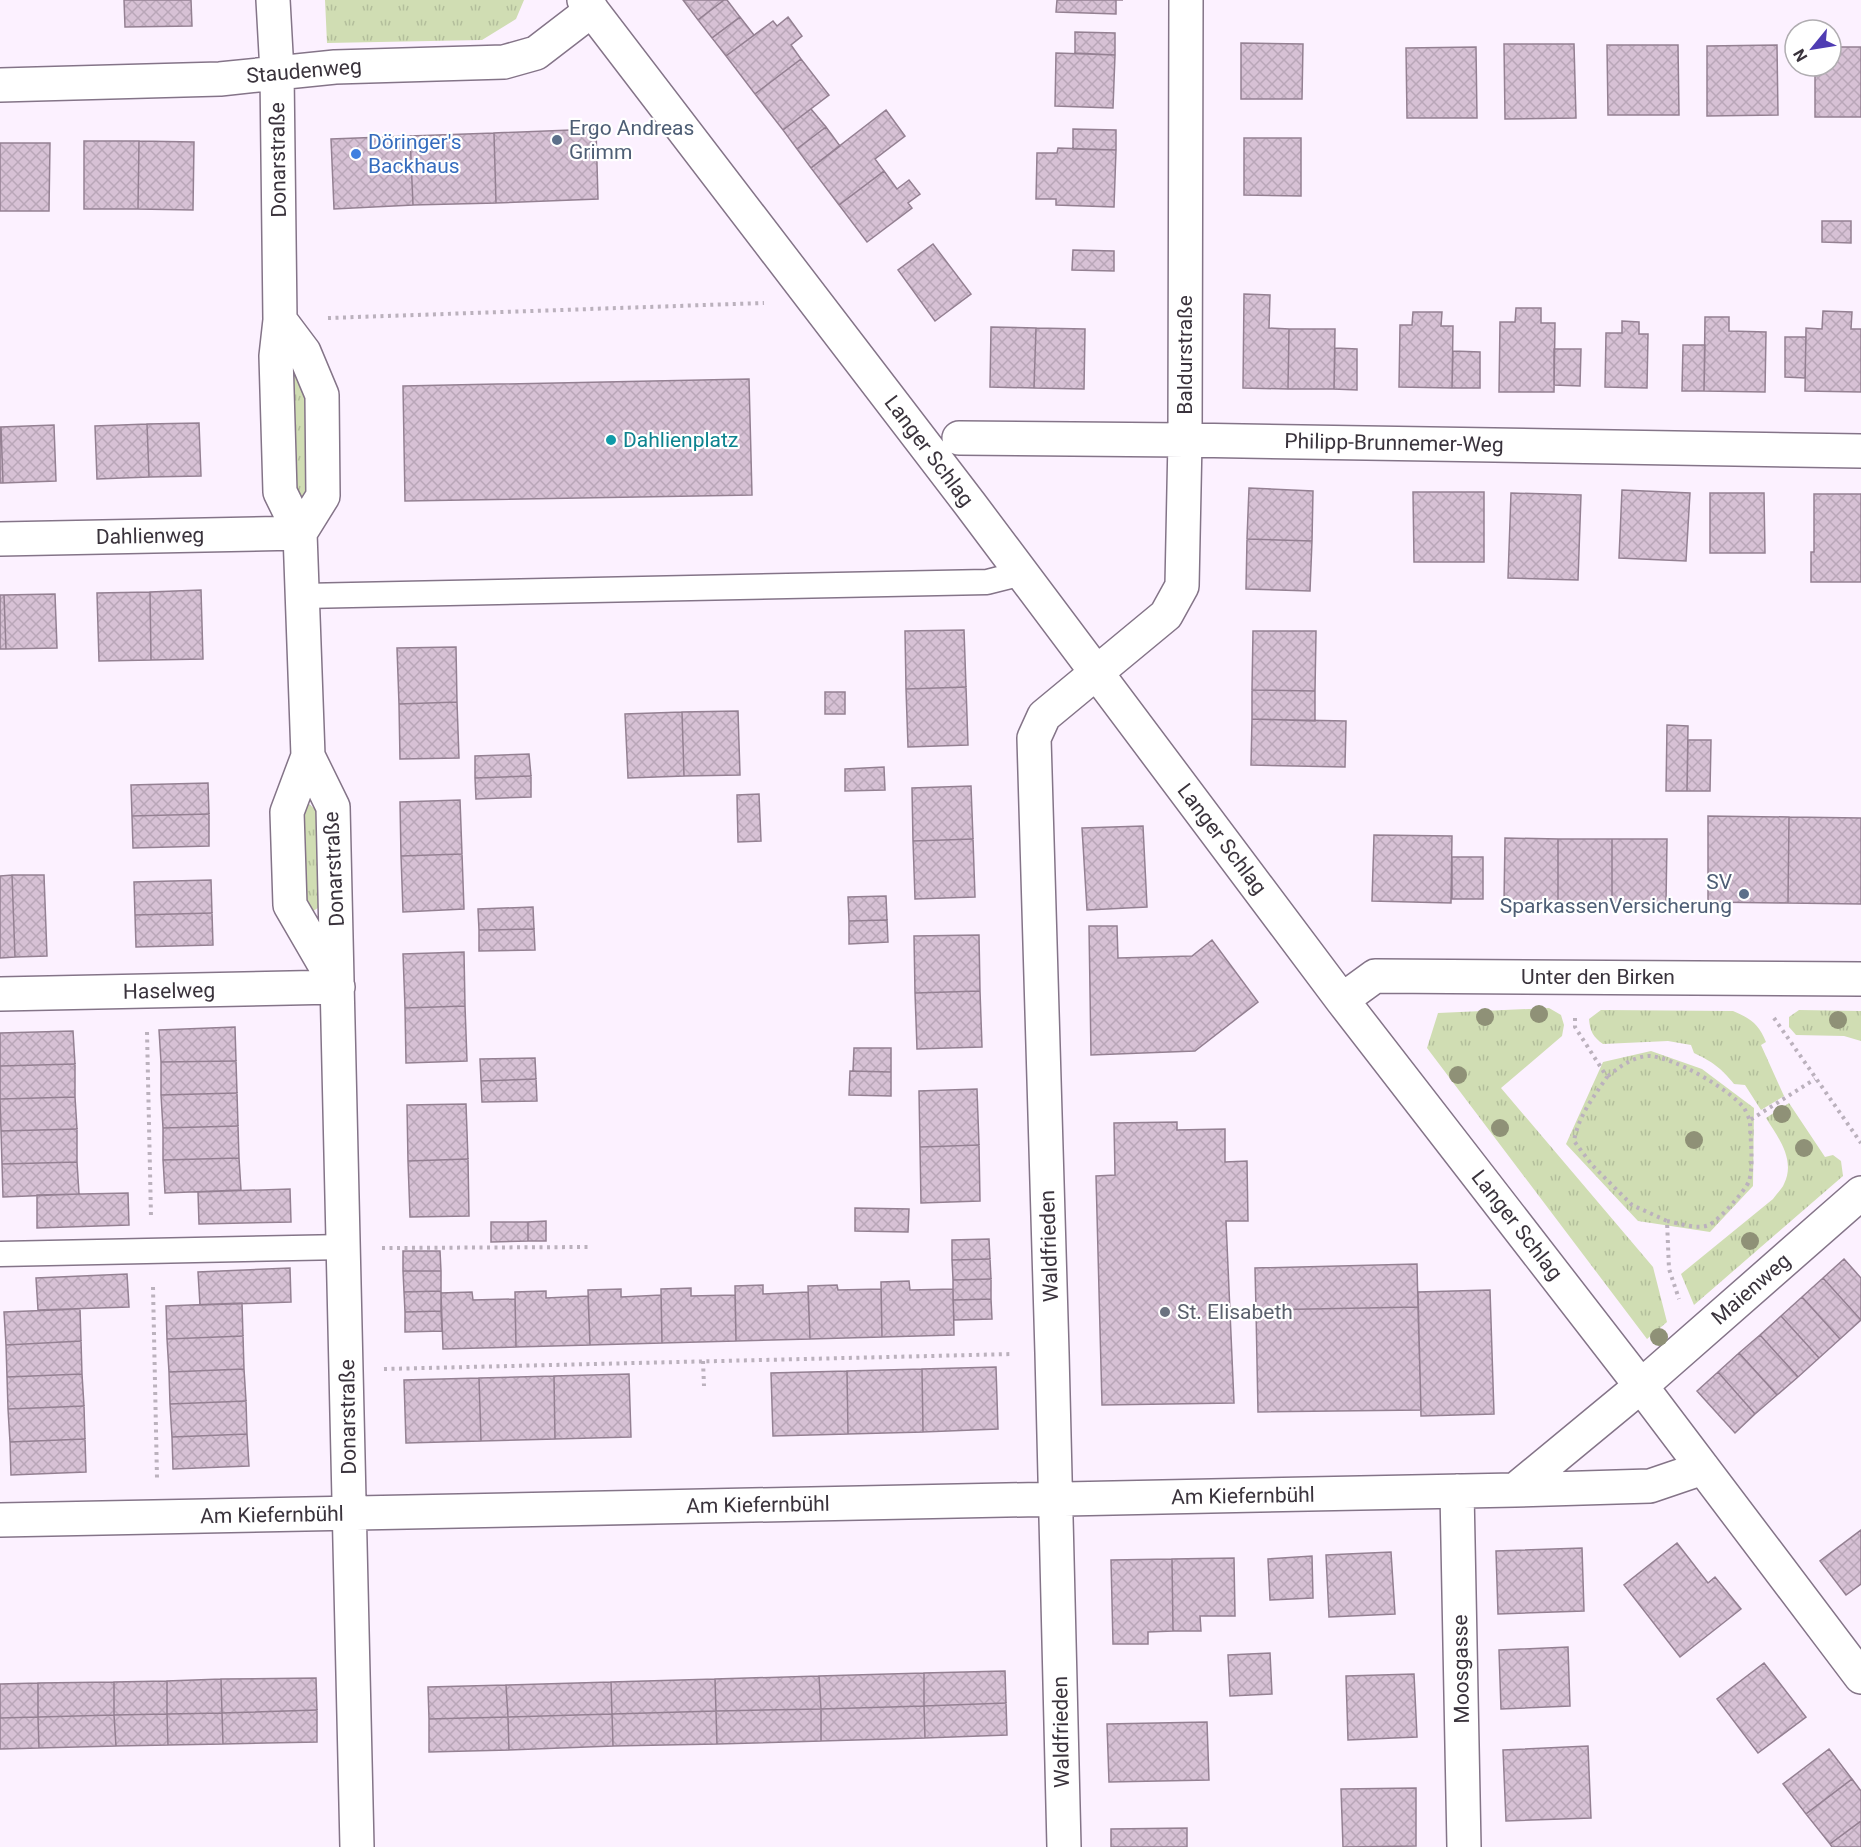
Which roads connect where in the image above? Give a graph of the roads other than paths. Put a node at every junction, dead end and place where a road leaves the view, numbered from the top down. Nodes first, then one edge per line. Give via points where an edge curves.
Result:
1 (273, 0) edge
2 (1186, 0) edge
3 (588, 5) edge
4 (277, 72) junction
5 (0, 85) edge
6 (279, 320) junction
7 (1185, 440) junction
8 (947, 448) junction
9 (1861, 451) edge
10 (300, 533) junction
11 (0, 539) edge
12 (1022, 573) junction
13 (303, 596) junction
14 (1096, 673) junction
15 (308, 756) junction
16 (1861, 979) edge
17 (338, 987) junction
18 (0, 994) edge
19 (1342, 1000) junction
20 (1861, 1192) edge
21 (345, 1248) junction
22 (0, 1254) edge
23 (1641, 1386) junction
24 (1703, 1468) junction
25 (1515, 1490) junction
26 (1457, 1491) junction
27 (1056, 1500) junction
28 (350, 1514) junction
29 (0, 1520) edge
30 (1861, 1677) edge
31 (357, 1847) edge
32 (1064, 1847) edge
33 (1464, 1847) edge

1 - 4 street, Donarstraße
2 - 7 street, Baldurstraße
3 - 4 street, Staudenweg via 536,53 504,62
3 - 8 street, Langer Schlag via 805,288
4 - 5 street, Staudenweg via 220,79
4 - 6 street, Donarstraße
6 - 10 street, Donarstraße via 276,356 280,492
6 - 10 street via 304,352 322,395 323,496
7 - 8 street, Philipp-Brunnemer-Weg
7 - 9 street, Philipp-Brunnemer-Weg
7 - 14 street, Baldurstraße via 1182,586 1166,615
8 - 12 street, Langer Schlag
10 - 11 street, Dahlienweg
10 - 13 street, Donarstraße
12 - 13 lane via 987,582
12 - 14 street, Langer Schlag
13 - 15 street, Donarstraße
14 - 19 street, Langer Schlag
14 - 27 street, Waldfrieden via 1044,716 1034,738
15 - 17 street, Donarstraße via 333,807
15 - 17 street, Donarstraße via 287,812 290,905
16 - 19 street, Unter den Birken via 1375,976
17 - 18 street, Haselweg
17 - 21 street, Donarstraße
19 - 23 street, Langer Schlag
20 - 23 street, Maienweg
21 - 22 lane
21 - 28 street, Donarstraße
23 - 24 street, Langer Schlag
23 - 25 street
24 - 25 street, Am Kiefernbühl via 1650,1486
24 - 30 street, Langer Schlag
25 - 26 street, Am Kiefernbühl
26 - 27 street, Am Kiefernbühl
26 - 33 street, Moosgasse
27 - 28 street, Am Kiefernbühl
27 - 32 street, Waldfrieden
28 - 29 street, Am Kiefernbühl
28 - 31 street, Donarstraße

